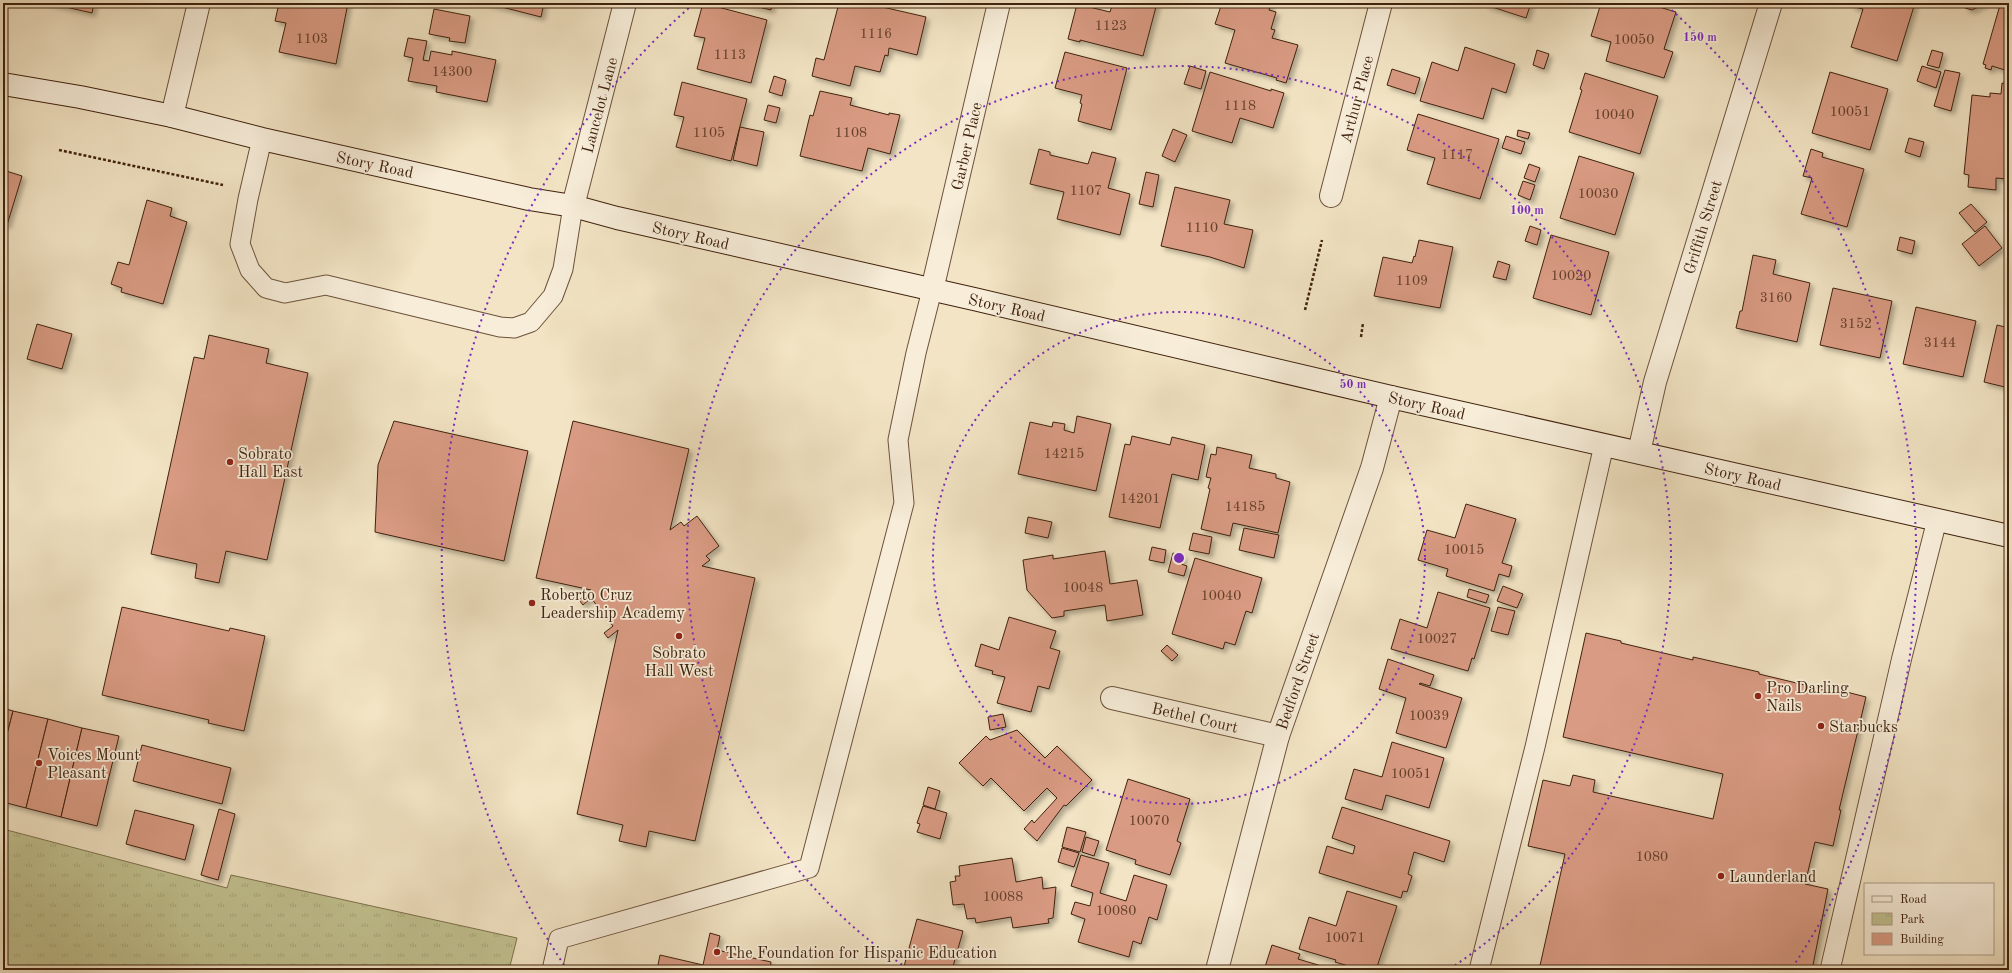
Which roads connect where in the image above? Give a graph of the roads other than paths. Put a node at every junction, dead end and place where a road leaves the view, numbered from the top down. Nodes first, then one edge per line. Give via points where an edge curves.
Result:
1 (199, 3) edge
2 (625, 3) edge
3 (999, 3) edge
4 (1381, 3) edge
5 (1771, 3) edge
6 (3, 84) edge
7 (172, 116) junction
8 (262, 139) junction
9 (1331, 196) dead end
10 (573, 206) junction
11 (932, 290) junction
12 (1391, 397) junction
13 (1604, 445) junction
14 (1639, 452) junction
15 (1937, 520) junction
16 (2009, 536) edge
17 (1112, 698) dead end
18 (1278, 736) junction
19 (552, 970) edge
20 (1218, 970) edge
21 (1479, 970) edge
22 (1830, 970) edge

1 - 7 street
2 - 10 street, Lancelot Lane
3 - 11 street, Garber Place
4 - 9 street, Arthur Place
5 - 14 street, Griffith Street via 1655,382
6 - 7 street, Story Road
7 - 8 street, Story Road
8 - 10 street, Story Road
8 - 10 lane via 240,244 250,270 266,288 285,293 326,286 500,327 514,328 531,322 553,296 563,269
10 - 11 street, Story Road
11 - 12 street, Story Road
11 - 19 lane via 898,440 904,503 809,868 559,939
12 - 13 street, Story Road
12 - 18 street, Bedford Street via 1372,468
13 - 14 street, Story Road
13 - 21 lane via 1535,747
14 - 15 street, Story Road
15 - 16 street, Story Road
15 - 22 lane via 1902,657
17 - 18 street, Bethel Court
18 - 20 street, Bedford Street

